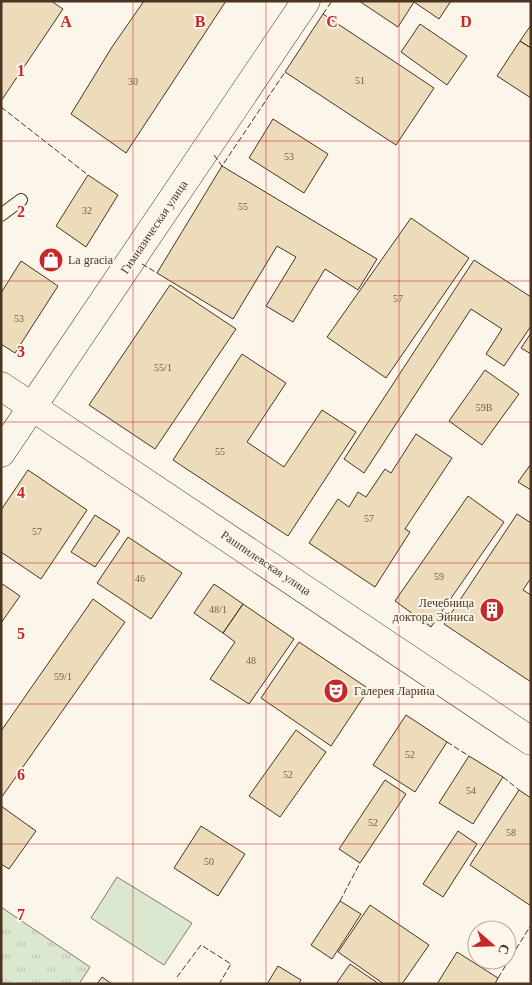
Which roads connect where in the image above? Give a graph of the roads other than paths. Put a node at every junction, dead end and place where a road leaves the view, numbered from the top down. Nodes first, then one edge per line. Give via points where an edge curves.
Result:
1 (306, 1) edge
2 (22, 200) dead end
3 (1, 215) edge
4 (1, 386) edge
5 (32, 407) junction
6 (1, 453) edge
7 (531, 740) edge

1 - 5 street, Гимназическая улица
2 - 3 lane
4 - 5 street, Рашпилевская улица
5 - 6 street, Гимназическая улица
5 - 7 street, Рашпилевская улица

